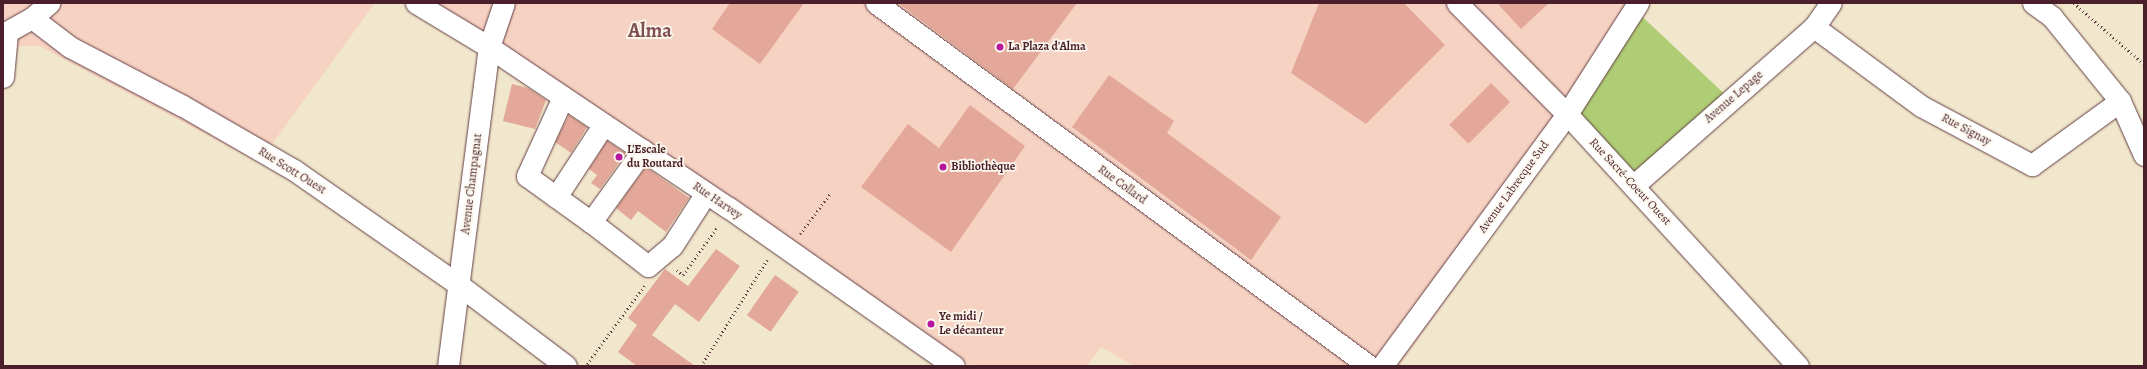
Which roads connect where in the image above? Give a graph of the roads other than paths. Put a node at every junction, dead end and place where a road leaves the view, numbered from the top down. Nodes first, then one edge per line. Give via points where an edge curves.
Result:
1 (49, 3) edge
2 (416, 3) edge
3 (504, 3) edge
4 (876, 3) edge
5 (1457, 3) edge
6 (1638, 3) edge
7 (1831, 3) edge
8 (2033, 3) edge
9 (32, 18) junction
10 (1814, 27) junction
11 (5, 34) edge
12 (490, 47) junction
13 (3, 77) edge
14 (563, 97) junction
15 (2120, 101) junction
16 (1567, 114) junction
17 (604, 124) junction
18 (643, 150) junction
19 (2144, 155) edge
20 (1632, 186) junction
21 (706, 193) junction
22 (556, 197) junction
23 (591, 222) junction
24 (460, 285) junction
25 (448, 366) edge
26 (566, 366) edge
27 (954, 366) edge
28 (1369, 366) edge
29 (1382, 366) edge
30 (1798, 366) edge

1 - 9 street
2 - 12 street, Rue Harvey
3 - 12 street, Avenue Champagnat
4 - 28 street, Rue Collard
5 - 16 street, Rue Sacré-Coeur Ouest
6 - 16 street, Avenue Labrecque Sud
7 - 10 street, Avenue Lepage
8 - 15 street via 2052,17
9 - 11 street
9 - 24 street, Rue Scott Ouest via 70,47 183,106 294,170
10 - 15 street, Rue Signay via 1921,106 2032,165
10 - 20 street, Avenue Lepage
11 - 13 street
12 - 14 street, Rue Harvey
12 - 24 street, Avenue Champagnat
14 - 17 street, Rue Harvey
14 - 22 street via 527,176
15 - 19 street
16 - 20 street, Rue Sacré-Coeur Ouest
16 - 29 street, Avenue Labrecque Sud
17 - 18 street, Rue Harvey
17 - 22 street
18 - 21 street, Rue Harvey
18 - 23 street
20 - 30 street, Rue Sacré-Coeur Ouest
21 - 23 street via 672,246 648,266
21 - 27 street, Rue Harvey
22 - 23 street
24 - 25 street, Avenue Champagnat
24 - 26 street, Rue Scott Ouest

